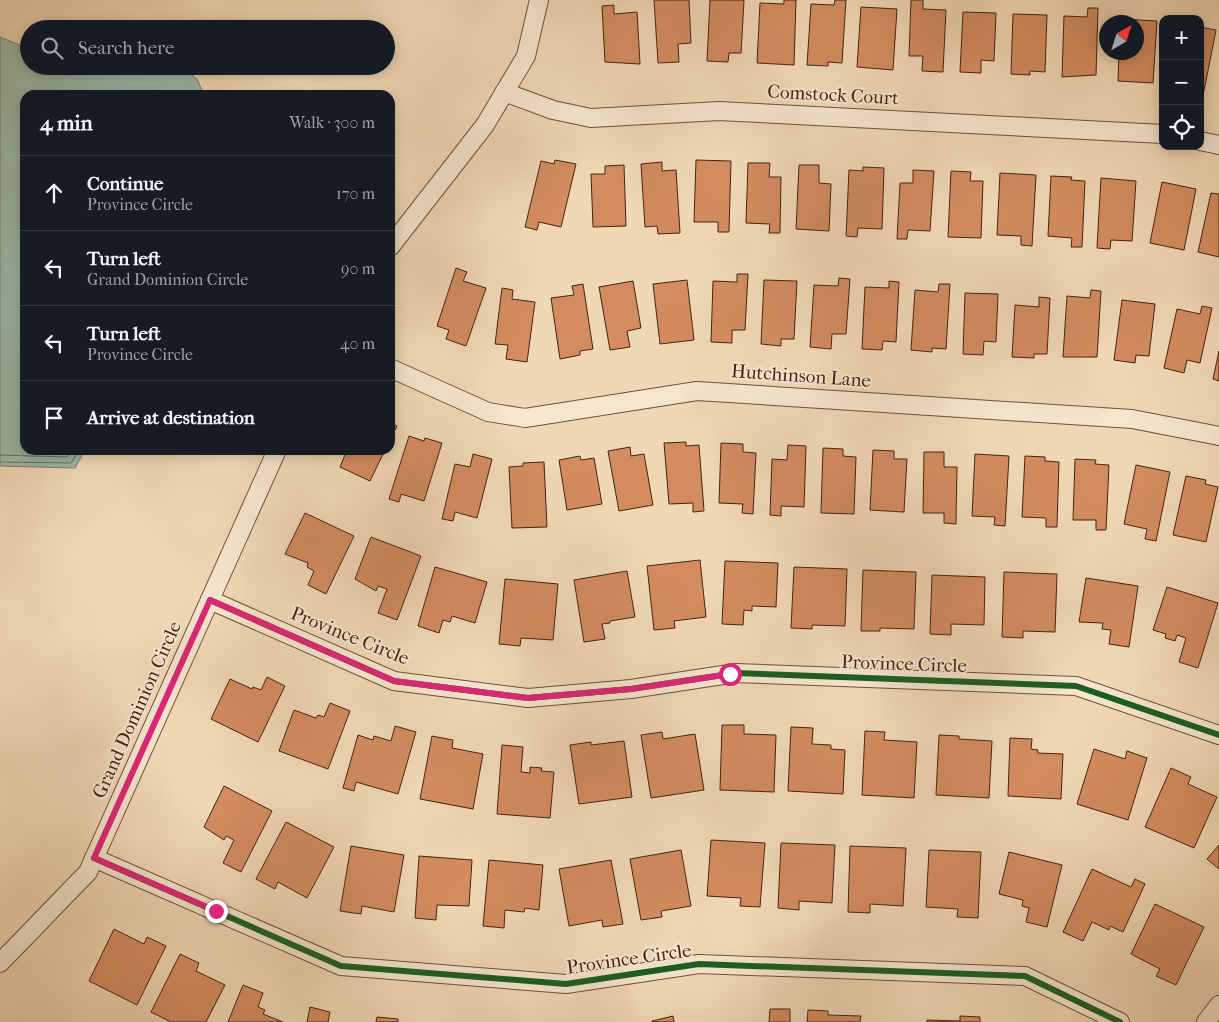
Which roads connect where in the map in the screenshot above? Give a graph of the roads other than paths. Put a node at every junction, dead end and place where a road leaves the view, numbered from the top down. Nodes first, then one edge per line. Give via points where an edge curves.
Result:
1 (539, 0) edge
2 (504, 92) junction
3 (1159, 134) edge
4 (1204, 141) edge
5 (1219, 146) edge
6 (395, 241) edge
7 (395, 370) edge
8 (1219, 436) edge
9 (275, 455) edge
10 (210, 600) junction
11 (1219, 735) edge
12 (94, 858) junction
13 (0, 963) edge
14 (1219, 1005) edge
15 (1120, 1022) edge
16 (1206, 1022) edge

1 - 2 street via 526,56
2 - 3 street, Comstock Court via 553,110 591,118 720,111
2 - 6 street via 485,125
4 - 5 street
7 - 8 street, Hutchinson Lane via 488,412 525,418 697,391 1132,419
9 - 10 street, Grand Dominion Circle
10 - 11 street, Province Circle via 394,681 528,698 631,689 736,673 1076,686
10 - 12 street, Grand Dominion Circle
12 - 13 street, Grand Dominion Circle via 88,872
12 - 15 street, Province Circle via 341,966 566,984 699,964 1025,976
14 - 16 street

